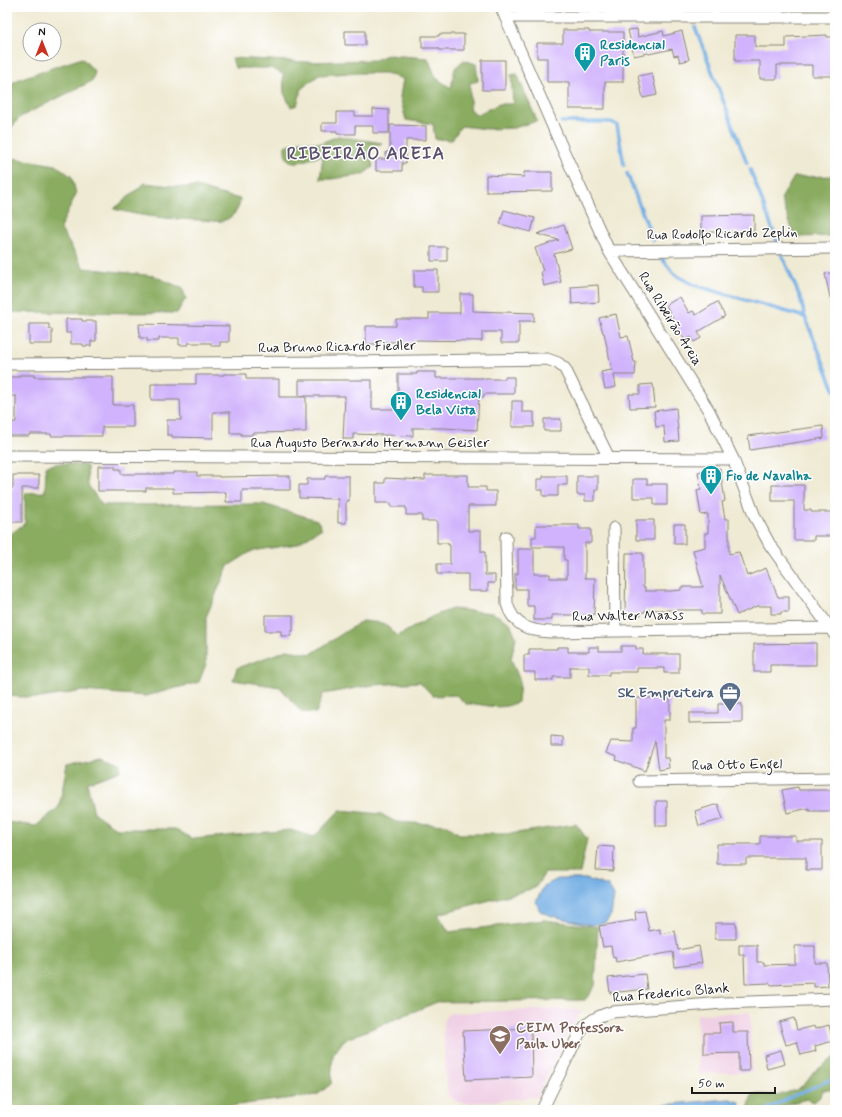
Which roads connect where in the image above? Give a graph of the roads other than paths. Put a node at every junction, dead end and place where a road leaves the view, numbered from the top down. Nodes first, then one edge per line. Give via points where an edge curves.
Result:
1 (503, 12) edge
2 (835, 17) edge
3 (835, 248) edge
4 (609, 251) junction
5 (7, 364) edge
6 (7, 456) edge
7 (609, 458) junction
8 (732, 459) junction
9 (614, 528) dead end
10 (506, 537) dead end
11 (615, 631) junction
12 (833, 631) edge
13 (835, 778) edge
14 (639, 781) dead end
15 (835, 999) edge
16 (542, 1110) edge

1 - 2 street
1 - 4 street, Rua Ribeirão Areia
3 - 4 street, Rua Rodolfo Ricardo Zeplin
4 - 8 street, Rua Ribeirão Areia via 709,411
5 - 7 street, Rua Bruno Ricardo Fiedler via 548,359 565,369
6 - 7 street, Rua Augusto Bernardo Hermann Geisler
7 - 8 street, Rua Augusto Bernardo Hermann Geisler
8 - 12 street, Rua Ribeirão Areia via 766,538
9 - 11 street
10 - 11 street, Rua Walter Maass via 508,604 510,612 522,625 530,630 550,632
11 - 12 street, Rua Walter Maass
13 - 14 street, Rua Otto Engel
15 - 16 street, Rua Frederico Blank via 723,1003 602,1015 584,1026

